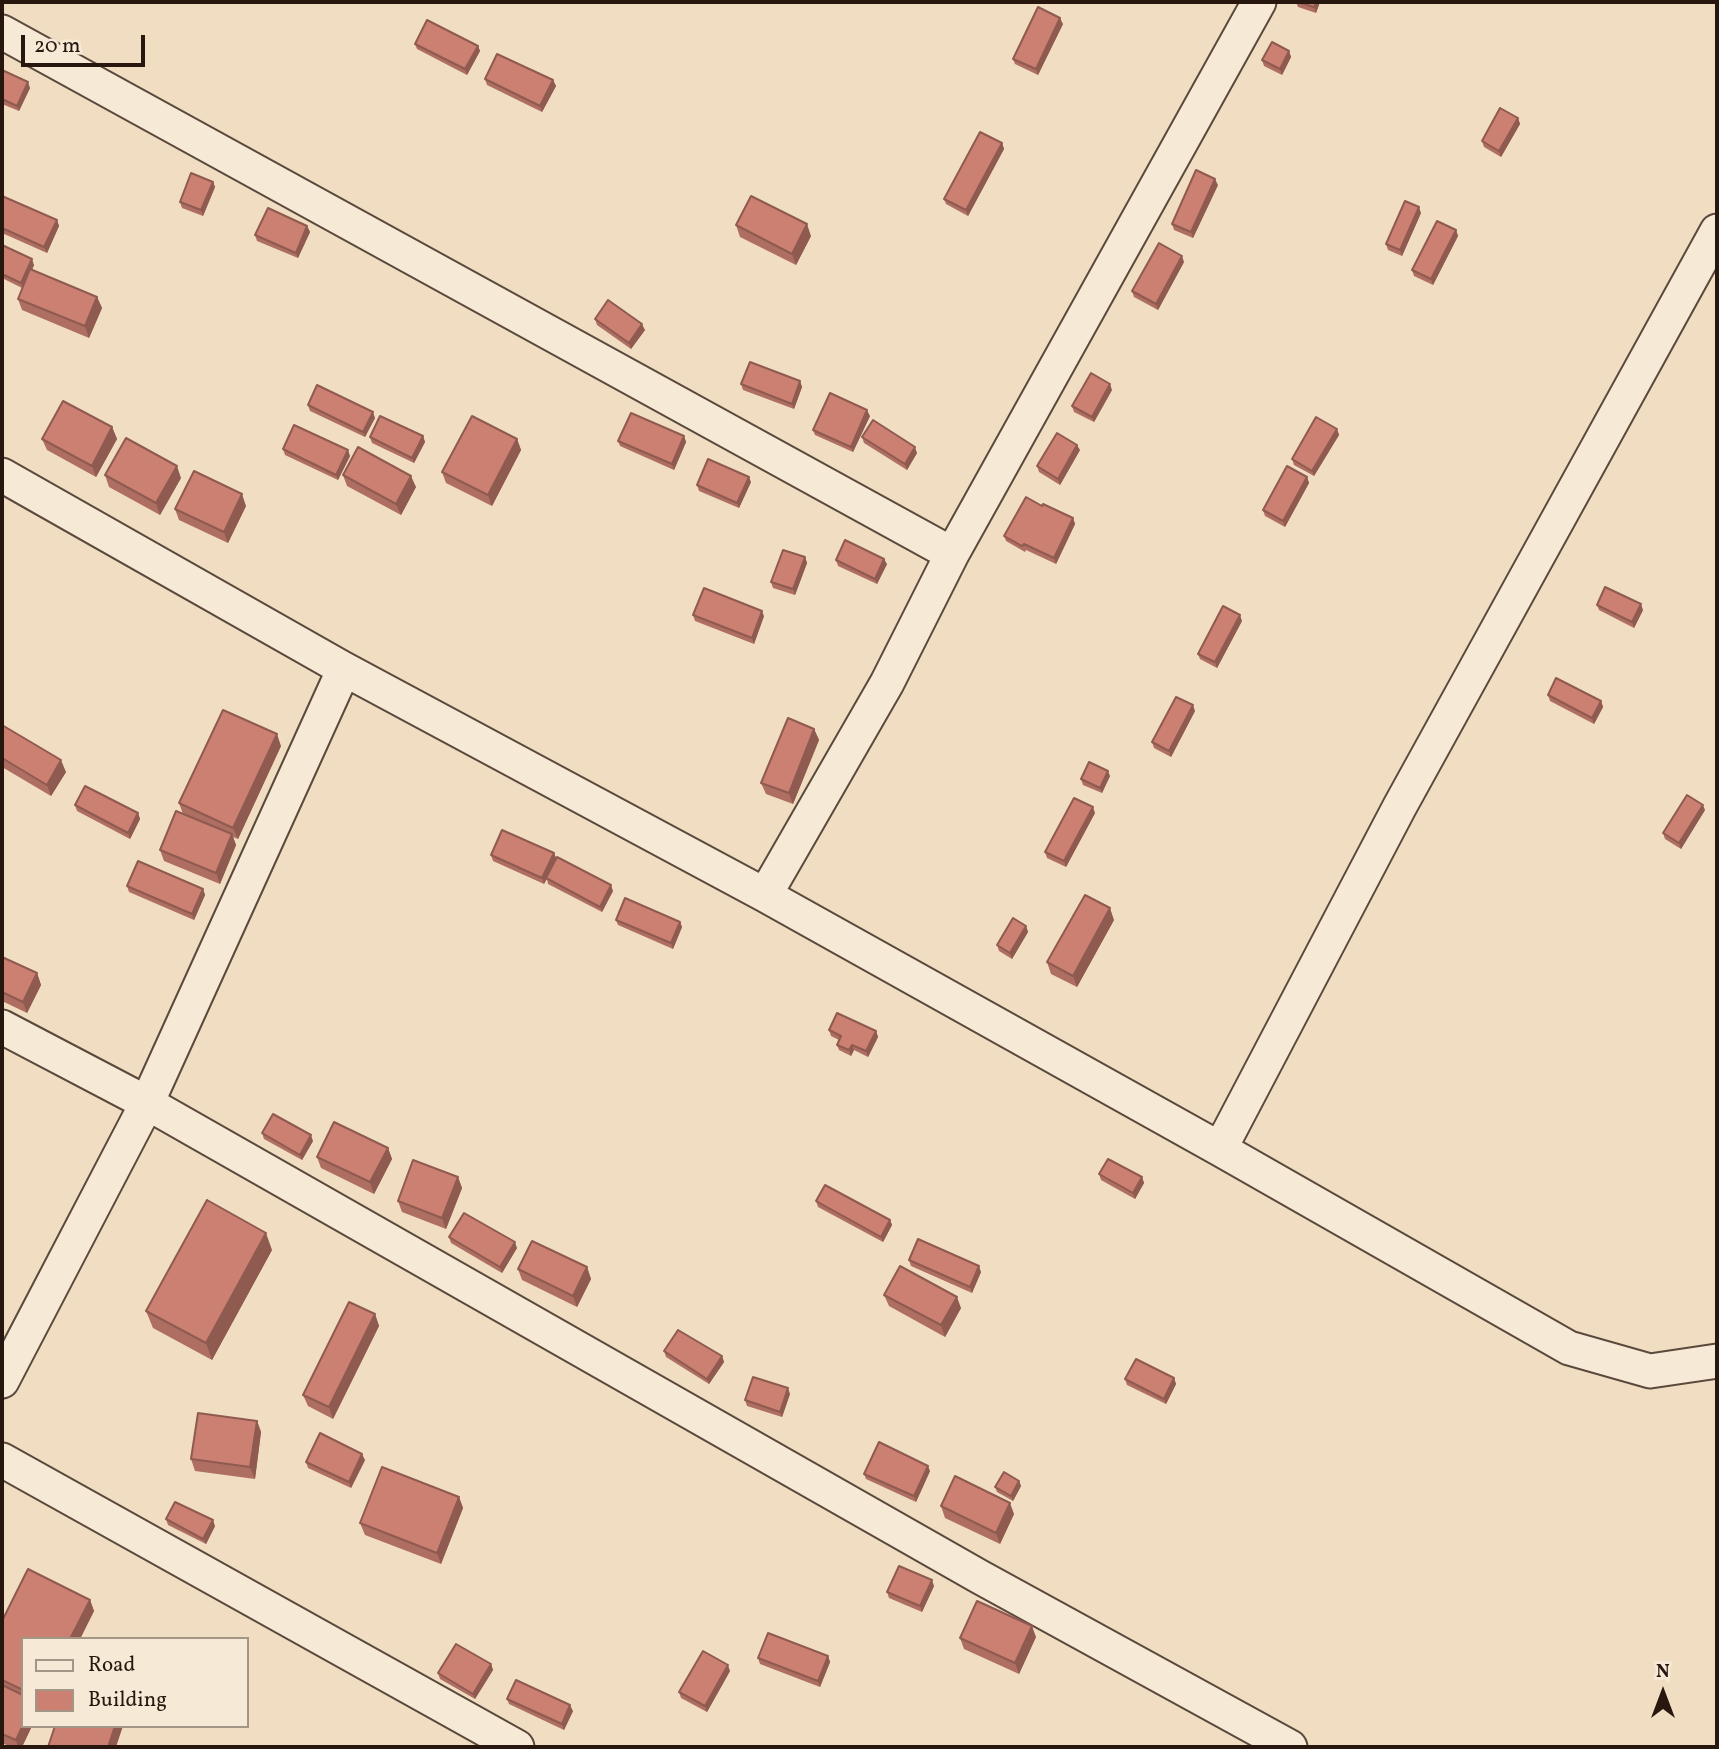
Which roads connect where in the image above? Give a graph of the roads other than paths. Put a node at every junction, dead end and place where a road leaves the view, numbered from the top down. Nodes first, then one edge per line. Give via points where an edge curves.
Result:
1 (1259, 2) edge
2 (2, 32) edge
3 (1717, 232) edge
4 (2, 475) edge
5 (952, 554) junction
6 (344, 669) junction
7 (765, 895) junction
8 (2, 1027) edge
9 (147, 1103) junction
10 (1220, 1149) junction
11 (1717, 1362) edge
12 (2, 1381) edge
13 (2, 1460) edge
14 (517, 1747) edge
15 (1290, 1747) edge

1 - 5 street
2 - 5 street
3 - 10 street via 1400,806
4 - 6 street
5 - 7 street via 887,683
6 - 7 street
6 - 9 street
7 - 10 street
8 - 9 street
9 - 12 street
9 - 15 street via 980,1577
10 - 11 street via 1569,1348 1650,1371
13 - 14 street

